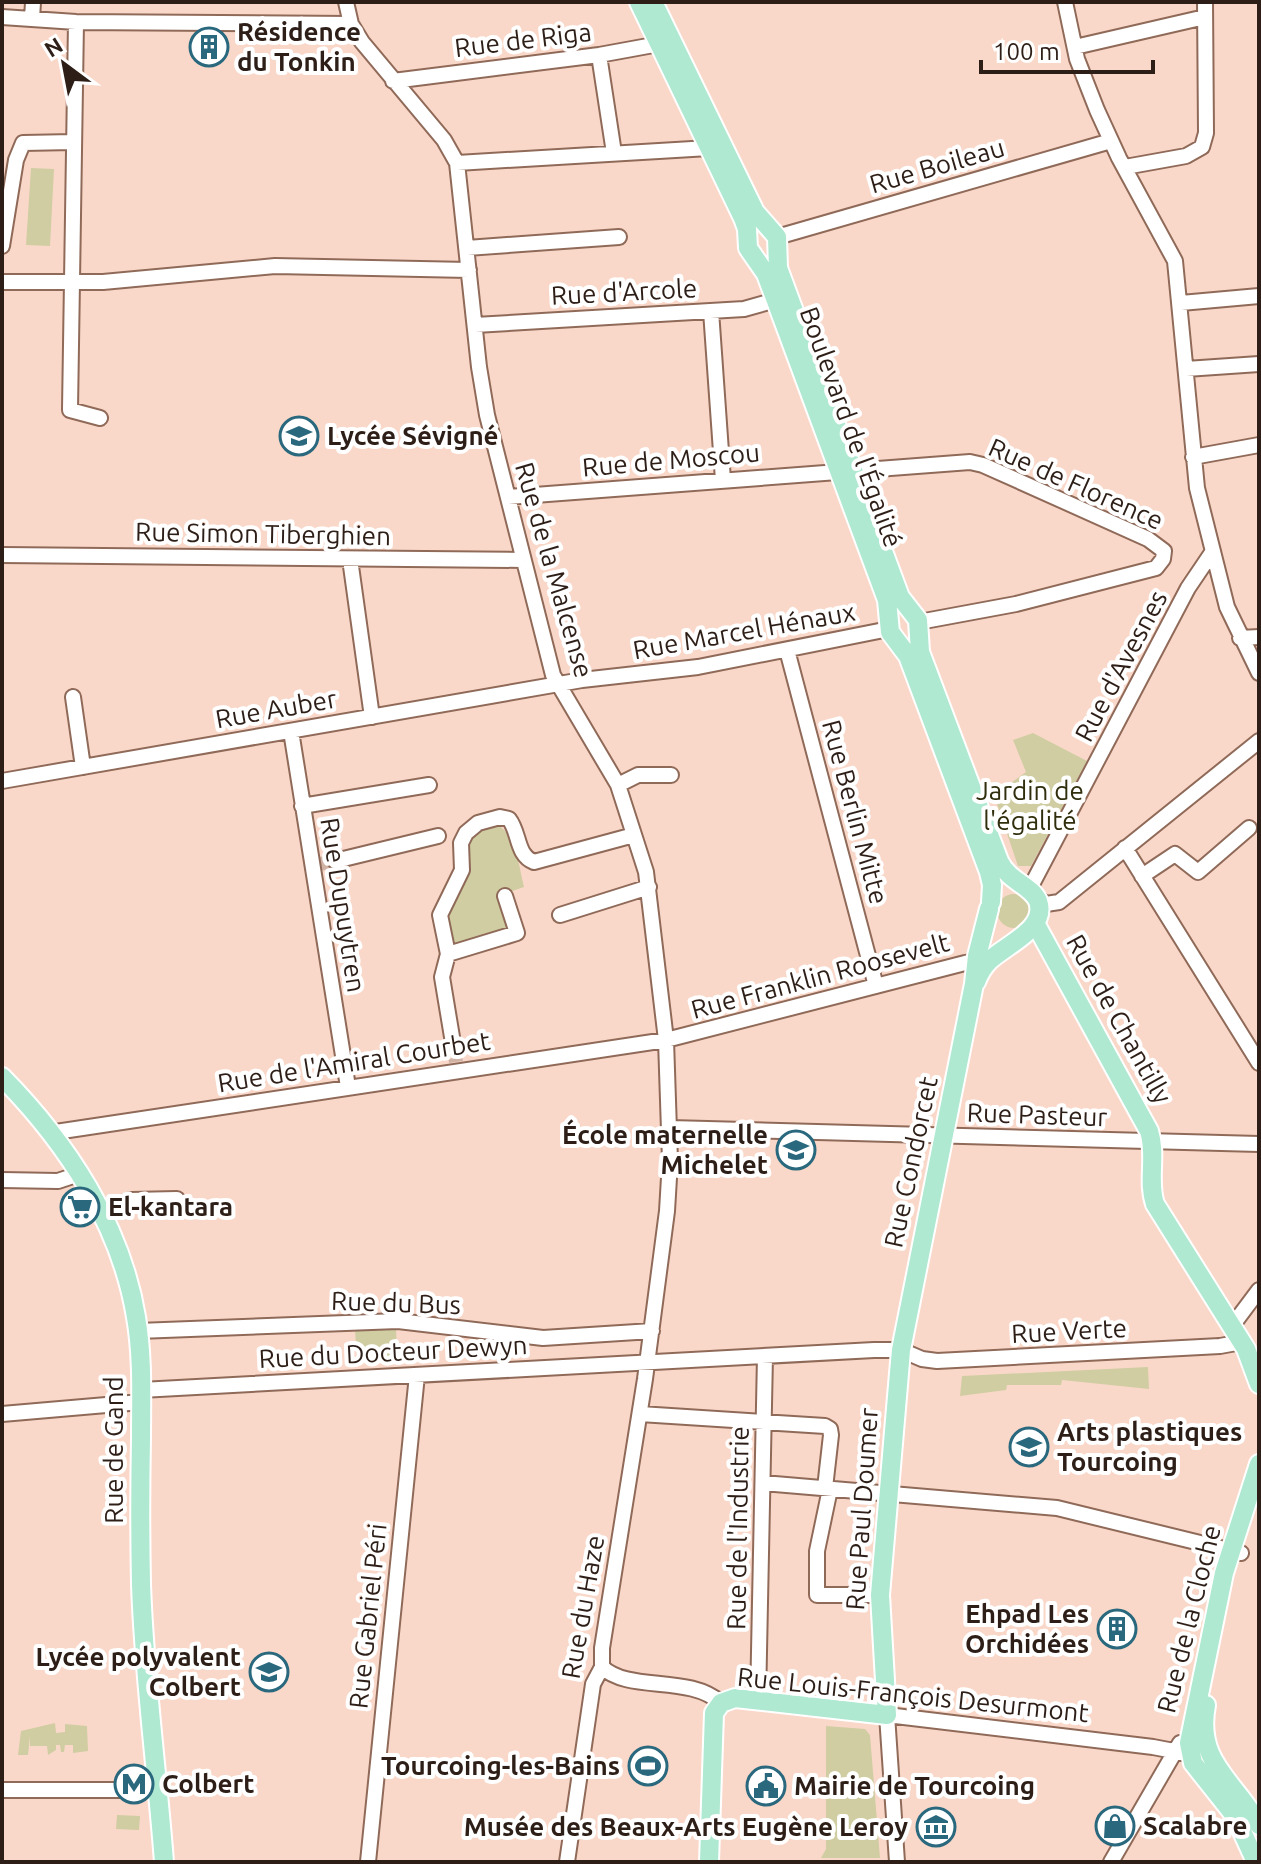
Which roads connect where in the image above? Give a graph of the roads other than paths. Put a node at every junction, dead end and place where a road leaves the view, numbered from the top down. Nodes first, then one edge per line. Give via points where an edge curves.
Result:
1 (33, 2) edge
2 (346, 2) edge
3 (639, 2) edge
4 (653, 2) edge
5 (1065, 2) edge
6 (1205, 10) edge
7 (2, 17) edge
8 (32, 19) junction
9 (76, 22) junction
10 (351, 24) junction
11 (659, 44) junction
12 (1075, 47) junction
13 (599, 55) junction
14 (393, 81) junction
15 (1111, 141) junction
16 (73, 142) junction
17 (709, 148) junction
18 (614, 153) junction
19 (457, 163) junction
20 (1125, 167) junction
21 (619, 237) dead end
22 (775, 237) junction
23 (2, 246) edge
24 (750, 246) junction
25 (467, 248) junction
26 (469, 270) junction
27 (2, 282) edge
28 (70, 283) junction
29 (1259, 296) edge
30 (776, 300) junction
31 (1181, 303) junction
32 (711, 311) junction
33 (475, 325) junction
34 (1259, 364) edge
35 (1186, 369) junction
36 (100, 418) dead end
37 (1259, 445) edge
38 (1193, 457) junction
39 (846, 470) junction
40 (723, 480) junction
41 (508, 497) junction
42 (1213, 551) junction
43 (2, 555) edge
44 (350, 559) junction
45 (523, 560) junction
46 (917, 622) junction
47 (892, 630) junction
48 (1259, 637) edge
49 (1240, 638) junction
50 (787, 650) junction
51 (1259, 673) edge
52 (559, 685) junction
53 (73, 697) dead end
54 (372, 717) junction
55 (291, 731) junction
56 (1259, 741) edge
57 (83, 767) junction
58 (671, 775) dead end
59 (2, 781) edge
60 (429, 785) dead end
61 (618, 785) junction
62 (302, 806) junction
63 (1249, 828) dead end
64 (634, 835) junction
65 (438, 836) dead end
66 (1125, 848) junction
67 (322, 864) junction
68 (1142, 876) junction
69 (649, 887) junction
70 (1029, 891) junction
71 (505, 896) dead end
72 (990, 906) junction
73 (560, 915) dead end
74 (1030, 927) junction
75 (448, 954) junction
76 (981, 962) junction
77 (876, 986) junction
78 (452, 1037) tunnel mouth
79 (666, 1040) junction
80 (1259, 1063) edge
81 (2, 1077) edge
82 (348, 1087) junction
83 (670, 1128) junction
84 (49, 1133) junction
85 (943, 1136) junction
86 (1152, 1142) junction
87 (1259, 1144) edge
88 (79, 1174) junction
89 (2, 1180) edge
90 (177, 1199) dead end
91 (102, 1211) junction
92 (1259, 1290) edge
93 (138, 1331) junction
94 (652, 1331) junction
95 (1237, 1334) junction
96 (901, 1350) junction
97 (765, 1356) junction
98 (648, 1361) junction
99 (417, 1375) junction
100 (1259, 1384) edge
101 (141, 1396) junction
102 (2, 1414) edge
103 (640, 1414) junction
104 (764, 1423) junction
105 (1259, 1466) edge
106 (763, 1483) junction
107 (828, 1489) junction
108 (1259, 1493) edge
109 (887, 1494) junction
110 (1236, 1552) junction
111 (880, 1595) junction
112 (602, 1667) junction
113 (758, 1701) junction
114 (721, 1703) junction
115 (887, 1715) junction
116 (1198, 1729) junction
117 (1183, 1751) junction
118 (1220, 1772) junction
119 (2, 1790) edge
120 (156, 1790) junction
121 (1259, 1825) edge
122 (1255, 1852) edge
123 (164, 1862) edge
124 (368, 1862) edge
125 (567, 1862) edge
126 (709, 1862) edge
127 (897, 1862) edge
128 (1111, 1862) edge

1 - 8 street
2 - 10 street, Rue de la Malcense
3 - 11 main road, Boulevard de l'Égalité
4 - 22 main road, Boulevard de l'Égalité via 755,212
5 - 12 street
6 - 12 street
6 - 20 street via 1202,147 1186,156
7 - 8 street
8 - 9 street
9 - 10 street
9 - 16 street
10 - 14 street, Rue de la Malcense
11 - 13 street, Rue de Riga
11 - 17 main road, Boulevard de l'Égalité
12 - 15 street
13 - 14 street, Rue de Riga
13 - 18 street
14 - 19 street, Rue de la Malcense via 448,144
15 - 20 street
15 - 22 street, Rue Boileau
16 - 23 street via 23,143
16 - 28 street
17 - 18 street
17 - 24 main road, Boulevard de l'Égalité via 743,218
18 - 19 street
19 - 25 street, Rue de la Malcense
20 - 31 street via 1173,254
21 - 25 street
22 - 24 main road via 767,257
22 - 24 main road via 758,227 751,231
22 - 39 main road, Boulevard de l'Égalité via 778,268
24 - 30 main road, Boulevard de l'Égalité
25 - 26 street, Rue de la Malcense
26 - 28 street via 262,266
26 - 33 street, Rue de la Malcense
27 - 28 street
28 - 36 street via 70,410
29 - 31 street
30 - 32 street, Rue d'Arcole via 753,308
30 - 39 main road, Boulevard de l'Égalité
31 - 35 street
32 - 33 street, Rue d'Arcole
32 - 40 street
33 - 41 street, Rue de la Malcense via 484,398
34 - 35 street
35 - 38 street
37 - 38 street
38 - 42 street
39 - 40 street, Rue de Moscou
39 - 46 main road, Boulevard de l'Égalité via 900,597
39 - 46 street, Rue de Florence via 983,465 1164,551 1156,568 1016,604
39 - 47 main road, Boulevard de l'Égalité via 890,606
40 - 41 street, Rue de Moscou
41 - 45 street, Rue de la Malcense
42 - 49 street
42 - 70 street, Rue d'Avesnes via 1188,588
43 - 44 street, Rue Simon Tiberghien
44 - 45 street, Rue Simon Tiberghien
44 - 54 street
45 - 52 street, Rue de la Malcense
46 - 47 main road via 911,639
46 - 47 main road via 900,611
46 - 70 main road, Boulevard de l'Égalité via 920,652 999,861 1010,878
47 - 50 street, Rue Marcel Hénaux
47 - 72 main road, Boulevard de l'Égalité via 908,656 989,872
48 - 49 street
49 - 51 street
50 - 52 street, Rue Marcel Hénaux
50 - 77 street, Rue Berlin Mitte
52 - 54 street, Rue Auber
52 - 61 street, Rue de la Malcense
53 - 57 street
54 - 55 street, Rue Auber
55 - 57 street, Rue Auber
55 - 62 street, Rue Dupuytren
56 - 66 street
57 - 59 street, Rue Auber
58 - 61 street via 638,775
60 - 62 street
61 - 64 street, Rue de la Malcense
62 - 67 street, Rue Dupuytren
63 - 68 street via 1198,872 1175,854
64 - 69 street, Rue de la Malcense
64 - 75 street via 534,862 523,855 509,819 474,825 463,839 462,870 440,915
65 - 67 street
66 - 68 street
66 - 70 street via 1059,902 1046,904
67 - 82 street, Rue Dupuytren
68 - 80 street
69 - 73 street
69 - 79 street, Rue de la Malcense
70 - 72 main road via 1004,887
70 - 74 main road via 1039,910
71 - 75 street via 517,933
72 - 74 main road via 999,930 1012,935
72 - 76 main road, Rue Condorcet
74 - 76 main road
74 - 86 main road, Rue de Chantilly
75 - 78 street via 442,977
76 - 77 street, Rue Franklin Roosevelt
76 - 85 main road, Rue Condorcet
77 - 79 street, Rue Franklin Roosevelt
79 - 82 street, Rue de l'Amiral Courbet
79 - 83 street, Rue de la Malcense
81 - 84 main road, Rue de Gand
82 - 84 street, Rue de l'Amiral Courbet
83 - 85 street, Rue Pasteur
83 - 94 street, Rue de la Malcense via 669,1189
84 - 88 main road, Rue de Gand
85 - 86 street, Rue Pasteur
85 - 96 main road, Rue Condorcet
86 - 87 street, Rue Pasteur
86 - 95 main road via 1155,1204
88 - 89 street via 58,1181
88 - 91 main road, Rue de Gand
90 - 91 street via 131,1200
91 - 93 main road, Rue de Gand
92 - 95 street
93 - 94 street, Rue du Bus via 398,1321 543,1338
93 - 101 main road, Rue de Gand
94 - 98 street, Rue de la Malcense
95 - 96 street, Rue Verte via 1220,1346 937,1361
95 - 100 main road
96 - 97 street, Rue Verte
96 - 109 main road, Rue Paul Doumer
97 - 98 street, Rue du Docteur Dewyn
97 - 104 street, Rue de l'Industrie
98 - 99 street, Rue du Docteur Dewyn
98 - 103 street, Rue du Haze
99 - 101 street, Rue du Docteur Dewyn
99 - 124 street, Rue Gabriel Péri
101 - 102 street, Rue du Docteur Dewyn
101 - 120 main road, Rue de Gand via 144,1659
103 - 104 street
103 - 112 street, Rue du Haze
104 - 106 street, Rue de l'Industrie
104 - 107 street via 828,1427
105 - 110 main road, Rue de la Cloche
106 - 107 street
106 - 113 street, Rue de l'Industrie
107 - 109 street
107 - 111 street via 817,1551 817,1595
108 - 110 main road, Rue de la Cloche
109 - 110 street via 1057,1508
109 - 111 main road, Rue Paul Doumer
110 - 116 main road, Rue de la Cloche
111 - 115 main road, Rue Paul Doumer
112 - 114 street, Rue Louis-François Desurmont via 617,1676 701,1689
112 - 125 street, Rue du Haze via 593,1684
113 - 114 main road, Rue Louis-François Desurmont via 735,1698
113 - 115 main road, Rue Louis-François Desurmont
114 - 126 main road via 714,1713
115 - 117 street, Rue Louis-François Desurmont
115 - 127 street, Rue Paul Doumer
116 - 117 main road, Rue de la Cloche
116 - 118 main road
117 - 118 street, Rue Louis-François Desurmont
117 - 122 main road via 1235,1816
117 - 128 street, Rue de la Cloche
118 - 121 main road
119 - 120 street
120 - 123 main road, Rue de Gand

